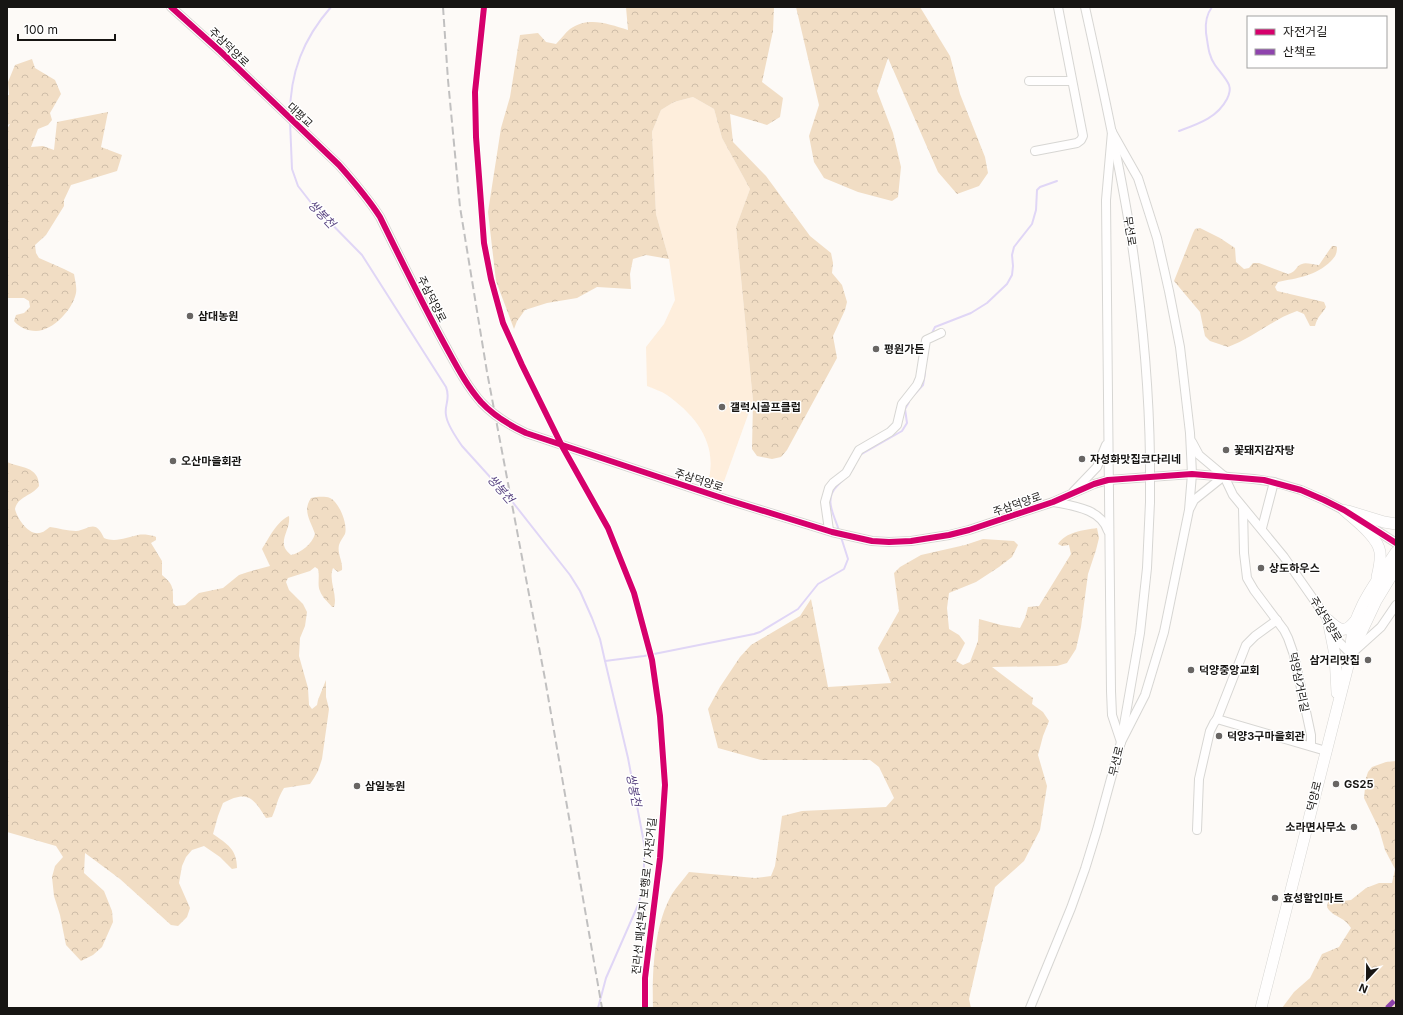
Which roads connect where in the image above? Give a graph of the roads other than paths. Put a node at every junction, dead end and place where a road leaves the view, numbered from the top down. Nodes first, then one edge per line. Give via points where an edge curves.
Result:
1 (171, 7) edge
2 (1058, 7) edge
3 (1085, 7) edge
4 (1030, 81) dead end
5 (1072, 81) junction
6 (272, 102) joint
7 (1112, 132) junction
8 (314, 141) joint
9 (1035, 151) dead end
10 (941, 333) dead end
11 (1190, 433) junction
12 (1109, 437) junction
13 (1192, 474) junction
14 (1224, 476) junction
15 (1108, 480) junction
16 (1274, 482) junction
17 (1070, 495) junction
18 (1053, 502) junction
19 (1243, 508) junction
20 (1189, 510) junction
21 (1344, 510) junction
22 (1396, 524) edge
23 (1262, 528) junction
24 (830, 531) junction
25 (1109, 536) junction
26 (1396, 543) edge
27 (1396, 552) edge
28 (1396, 568) edge
29 (1374, 587) junction
30 (1396, 605) edge
31 (1357, 618) junction
32 (1277, 620) junction
33 (1328, 620) junction
34 (1351, 654) junction
35 (1337, 706) junction
36 (1217, 719) junction
37 (1120, 742) junction
38 (1311, 746) junction
39 (1326, 751) junction
40 (1197, 830) dead end
41 (1030, 1008) edge
42 (1261, 1008) edge

1 - 6 street, 주삼덕양로
2 - 5 street
3 - 7 street, 무선로
4 - 5 street
5 - 9 street via 1083,134 1081,140
6 - 8 street, 대평교
7 - 11 street via 1138,178 1157,238 1180,347
7 - 12 street via 1106,200
7 - 37 street, 무선로, bridge via 1129,223 1141,314 1148,387 1150,459 1147,568 1140,633
8 - 24 street, 주삼덕양로 via 339,165 380,217 465,380 481,401 498,417 526,433 557,444
10 - 24 street via 927,339 924,344 920,378 902,404 897,425 890,432 859,450 846,473 829,488 825,502
11 - 13 street
11 - 14 street via 1199,455
12 - 15 street
12 - 17 street via 1097,467
13 - 14 street, 주삼덕양로
13 - 15 street, 주삼덕양로
13 - 20 street
14 - 16 street
14 - 19 street, 주삼덕양로 via 1231,493
14 - 20 street via 1196,498
15 - 17 street, 주삼덕양로
15 - 25 street
16 - 21 street via 1301,490
16 - 23 street
17 - 18 street, 주삼덕양로
18 - 24 street, 주삼덕양로 via 969,530 936,538 872,541
18 - 25 street via 1090,512 1103,522
19 - 23 street, 주삼덕양로
19 - 32 street, 덕양삼거리길 via 1247,578
20 - 37 street via 1164,632 1150,682 1140,707
21 - 22 main road
21 - 26 street
21 - 29 main road via 1379,547 1380,561
23 - 33 street, 주삼덕양로
25 - 37 street via 1111,703
27 - 29 main road, 덕양로
28 - 34 main road, 덕양로 via 1376,601
29 - 31 main road, 덕양로
30 - 34 street via 1381,627
31 - 33 main road via 1343,630
31 - 34 main road, 덕양로 via 1351,640
32 - 36 street via 1246,645
32 - 38 street, 덕양삼거리길 via 1293,651 1311,735
33 - 34 street, 주삼덕양로 via 1337,640
33 - 35 main road via 1335,655
34 - 35 main road, 덕양로
35 - 39 main road, 덕양로
36 - 38 street
36 - 40 street via 1210,731 1200,779
37 - 41 street, 무선로 via 1085,869
38 - 39 street
39 - 42 main road, 덕양로

